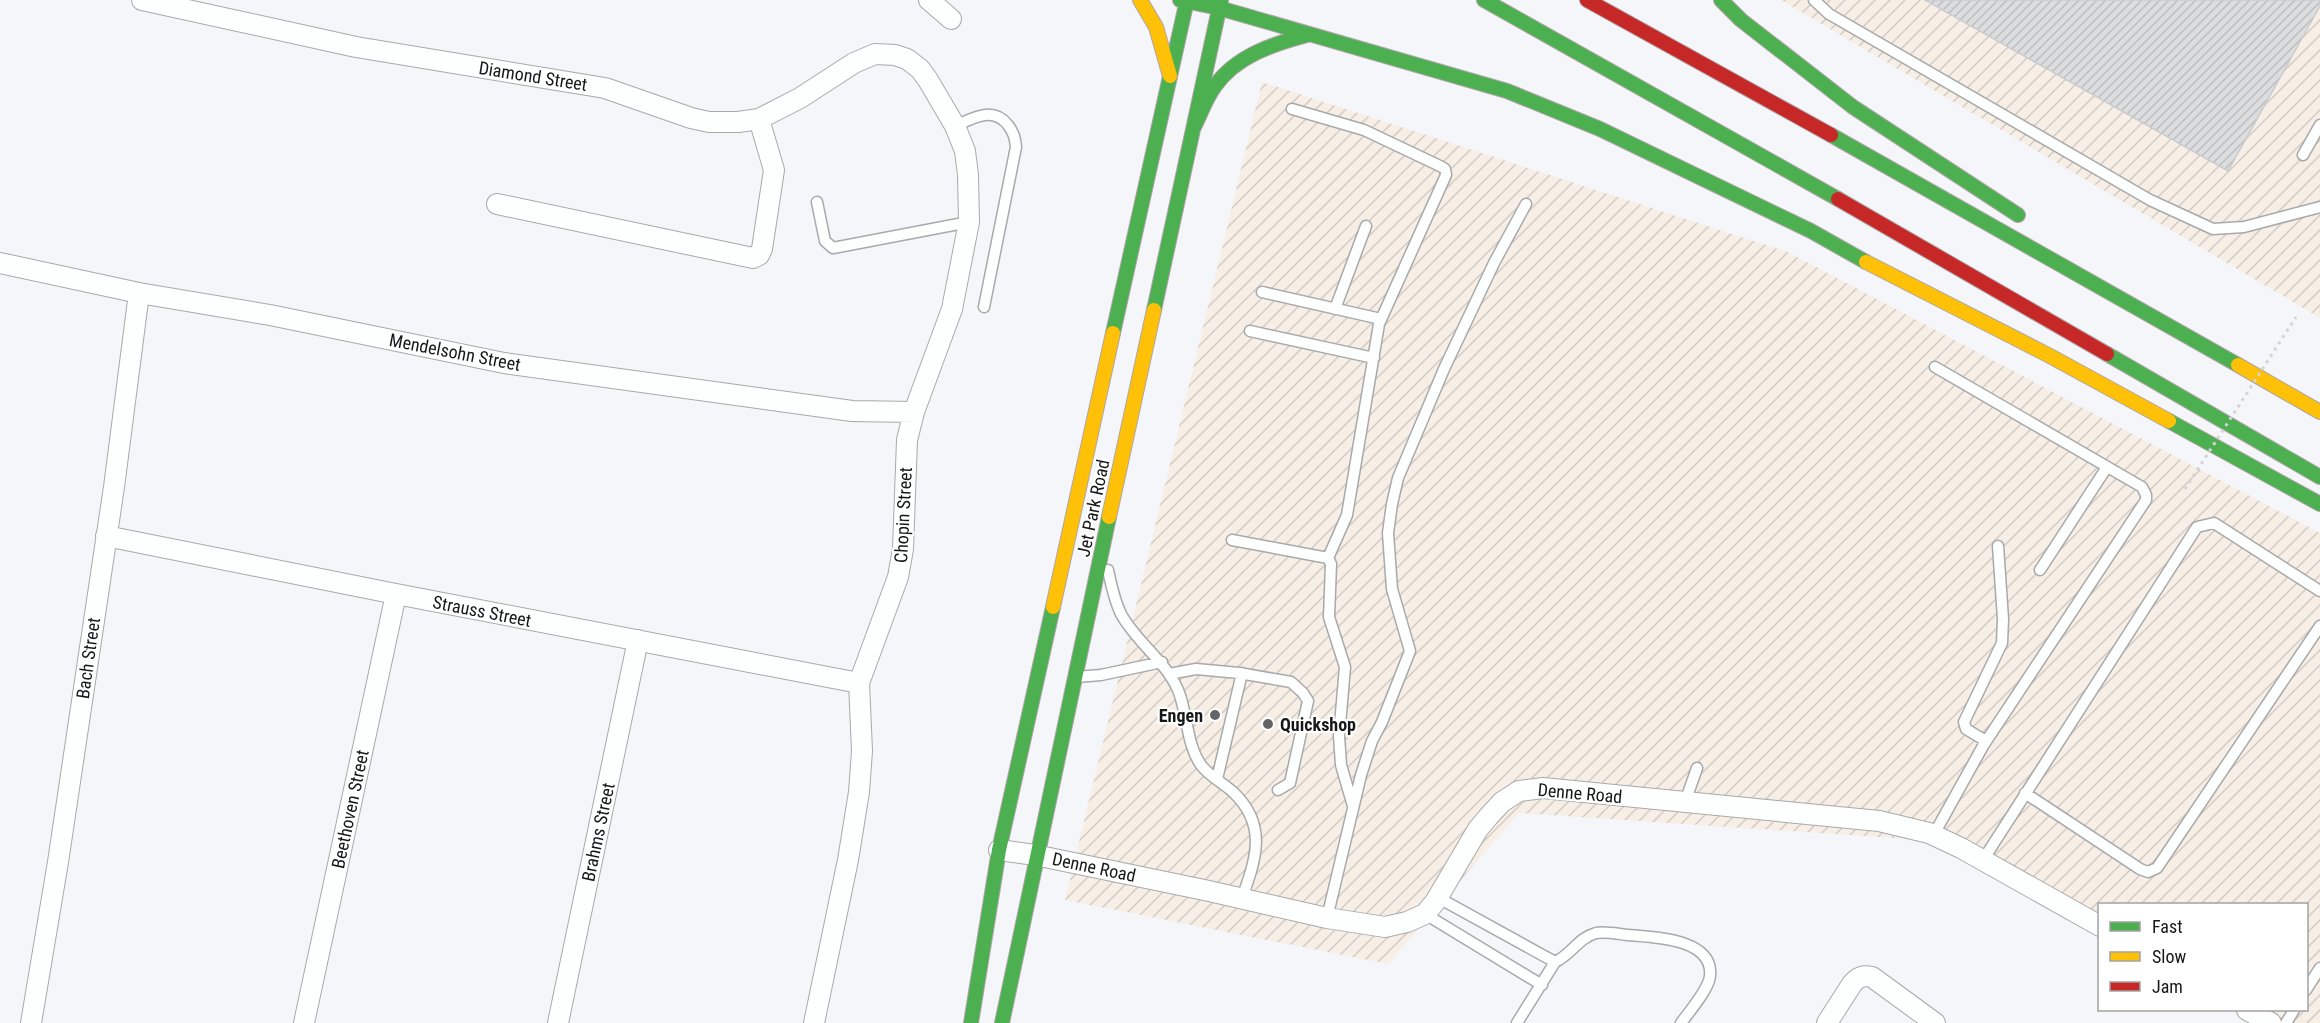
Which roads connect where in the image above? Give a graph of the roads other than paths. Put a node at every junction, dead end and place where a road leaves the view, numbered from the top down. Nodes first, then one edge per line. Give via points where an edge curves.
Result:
1 (142, 0) edge
2 (929, 0) edge
3 (1140, 0) edge
4 (1484, 0) edge
5 (1587, 0) edge
6 (1721, 0) edge
7 (1814, 0) edge
8 (1184, 1) edge
9 (1220, 4) edge
10 (951, 19) dead end
11 (1307, 35) junction
12 (907, 59) joint
13 (1170, 76) junction
14 (1292, 109) dead end
15 (759, 119) junction
16 (2320, 125) edge
17 (955, 126) junction
18 (1194, 127) junction
19 (2303, 155) dead end
20 (817, 202) dead end
21 (497, 204) dead end
22 (1526, 204) dead end
23 (2320, 207) edge
24 (969, 222) junction
25 (2030, 223) dead end
26 (1366, 226) dead end
27 (0, 263) edge
28 (1262, 292) dead end
29 (139, 293) junction
30 (984, 307) dead end
31 (1335, 309) junction
32 (1382, 319) junction
33 (1250, 331) dead end
34 (1374, 358) junction
35 (2260, 361) dead end
36 (1935, 368) dead end
37 (2320, 399) edge
38 (914, 412) junction
39 (2320, 412) edge
40 (2107, 467) junction
41 (2320, 477) edge
42 (2320, 504) edge
43 (106, 536) junction
44 (1232, 540) dead end
45 (1998, 546) dead end
46 (1103, 548) junction
47 (1328, 558) junction
48 (2040, 570) dead end
49 (2320, 591) edge
50 (396, 594) junction
51 (2320, 626) edge
52 (638, 640) junction
53 (1162, 663) junction
54 (1242, 673) junction
55 (1169, 674) junction
56 (1073, 677) junction
57 (859, 683) junction
58 (1986, 741) junction
59 (1698, 768) dead end
60 (1217, 779) junction
61 (1278, 790) dead end
62 (2025, 793) junction
63 (1685, 802) junction
64 (1354, 809) junction
65 (1933, 836) junction
66 (999, 850) junction
67 (1035, 855) junction
68 (1983, 860) junction
69 (1437, 897) junction
70 (1242, 898) junction
71 (1425, 914) junction
72 (1327, 918) junction
73 (2098, 925) edge
74 (1555, 962) junction
75 (2320, 968) edge
76 (1542, 985) junction
77 (2308, 988) edge
78 (2249, 1011) edge
79 (31, 1023) edge
80 (304, 1023) edge
81 (558, 1023) edge
82 (814, 1023) edge
83 (971, 1023) edge
84 (1002, 1023) edge
85 (1517, 1023) edge
86 (1681, 1023) edge
87 (1827, 1023) edge
88 (1935, 1023) edge
89 (2271, 1023) edge

1 - 15 street, Diamond Street via 356,47 605,88 709,122
2 - 10 street
3 - 13 main road via 1156,27
4 - 41 main road
5 - 39 main road
6 - 25 main road via 1853,107
7 - 23 lane via 1829,14 2150,200 2213,229 2244,227
8 - 9 main road
8 - 13 main road, Jet Park Road
9 - 11 main road
9 - 18 main road, Jet Park Road
11 - 18 main road via 1269,46 1244,59 1217,82
11 - 42 main road via 1507,91 1600,129 1811,231
12 - 15 street, Diamond Street via 885,53 862,58
12 - 17 street, Chopin Street via 920,69
13 - 66 main road, Jet Park Road
14 - 32 lane via 1364,130 1445,169 1446,175
15 - 21 street via 774,170 762,249 753,258
16 - 19 lane
17 - 24 street, Chopin Street via 965,151
17 - 30 lane via 980,115 994,114 1015,135 1016,147
18 - 46 main road, Jet Park Road
20 - 24 lane via 825,241 833,248
22 - 64 lane via 1444,369 1398,478 1388,533 1392,589 1410,651 1372,741
24 - 38 street, Chopin Street via 952,309
26 - 31 lane
27 - 29 street, Mendelsohn Street
28 - 31 lane
29 - 38 street, Mendelsohn Street via 270,315 504,363 842,410
29 - 43 street, Bach Street
31 - 32 lane
32 - 34 lane
33 - 34 lane
34 - 47 lane via 1347,515
35 - 37 main road
36 - 40 lane
38 - 57 street, Chopin Street via 907,440 902,562
40 - 48 lane
40 - 58 lane via 2142,487 2146,500
43 - 50 street, Strauss Street
43 - 79 street, Bach Street
44 - 47 lane
45 - 58 lane via 2002,644 1964,722 1966,729
46 - 53 lane via 1121,614
46 - 56 main road, Jet Park Road
47 - 64 lane via 1329,617 1345,667 1339,736 1341,765
49 - 62 lane via 2214,523 2197,527
50 - 52 street, Strauss Street
50 - 80 street, Beethoven Street
51 - 62 lane via 2157,868 2148,872 2140,869
52 - 57 street, Strauss Street
52 - 81 street, Brahms Street
53 - 55 lane
53 - 56 lane
54 - 55 lane via 1196,669
54 - 60 lane
54 - 61 lane via 1291,682 1308,701 1290,783
55 - 60 lane via 1182,700 1194,750 1201,765
56 - 67 main road, Jet Park Road
57 - 82 street, Chopin Street via 859,792
58 - 65 lane
59 - 63 lane
60 - 70 lane via 1239,798 1257,838 1255,863
62 - 68 lane
63 - 65 street, Denne Road via 1879,820
63 - 69 street, Denne Road via 1543,788 1519,791 1502,802 1478,829
64 - 72 lane
65 - 68 street, Denne Road
66 - 67 street, Denne Road
66 - 83 main road, Jet Park Road
67 - 70 street, Denne Road
67 - 84 main road, Jet Park Road
68 - 73 street, Denne Road
69 - 71 street, Denne Road
69 - 74 lane
70 - 72 street, Denne Road
71 - 72 street, Denne Road via 1385,927
71 - 76 lane
74 - 76 lane
74 - 86 lane via 1565,958 1577,943 1599,933 1668,938 1691,946 1705,958 1710,975
75 - 77 lane
76 - 85 lane
78 - 89 street
87 - 88 street via 1852,984 1862,976 1872,977

